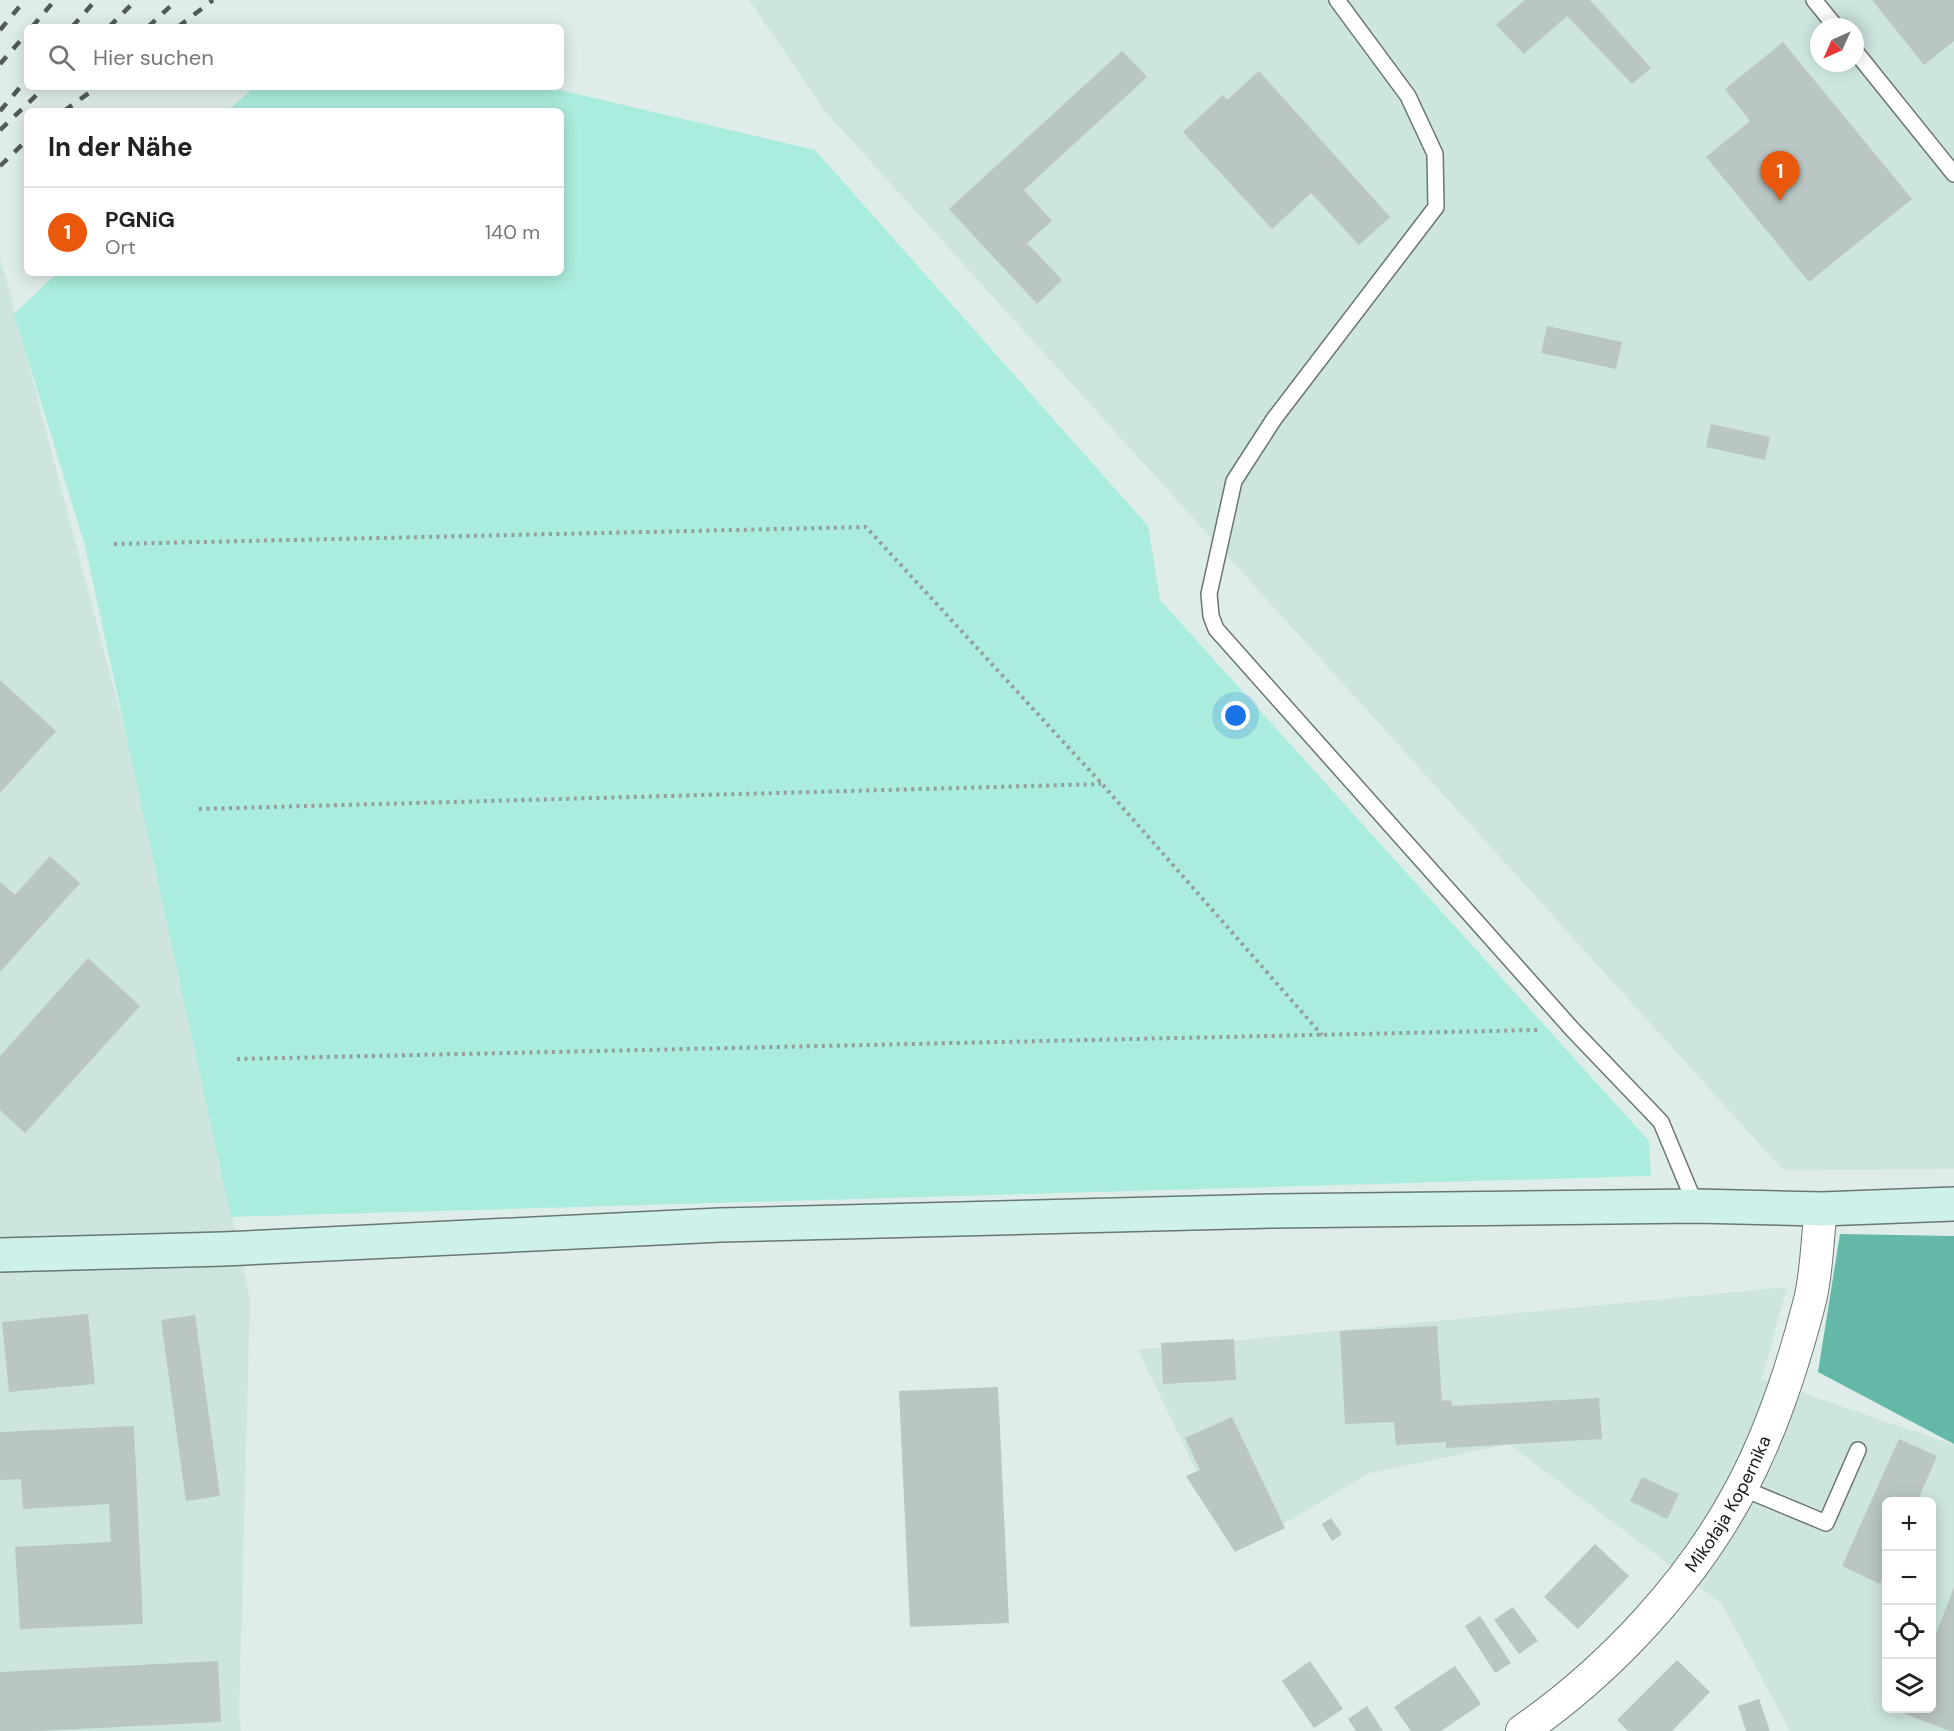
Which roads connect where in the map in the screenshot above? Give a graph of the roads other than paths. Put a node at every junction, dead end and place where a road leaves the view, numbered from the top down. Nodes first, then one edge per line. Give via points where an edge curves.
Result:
1 (1337, 0) edge
2 (1814, 0) edge
3 (1829, 18) edge
4 (1864, 62) edge
5 (1954, 174) edge
6 (1954, 1204) edge
7 (1696, 1206) junction
8 (1821, 1209) junction
9 (0, 1255) edge
10 (1858, 1450) dead end
11 (1742, 1488) junction
12 (1522, 1731) edge

1 - 7 lane via 1408,96 1435,154 1436,207 1274,419 1234,481 1209,594 1210,616 1216,629 1572,1029 1661,1122
2 - 3 lane
4 - 5 lane
6 - 8 street
7 - 8 street
7 - 9 street via 1273,1211 720,1225 223,1249
8 - 11 street, Mikołaja Kopernika via 1810,1302 1766,1438
10 - 11 lane via 1826,1523
11 - 12 street, Mikołaja Kopernika via 1700,1555 1612,1658 1553,1710

